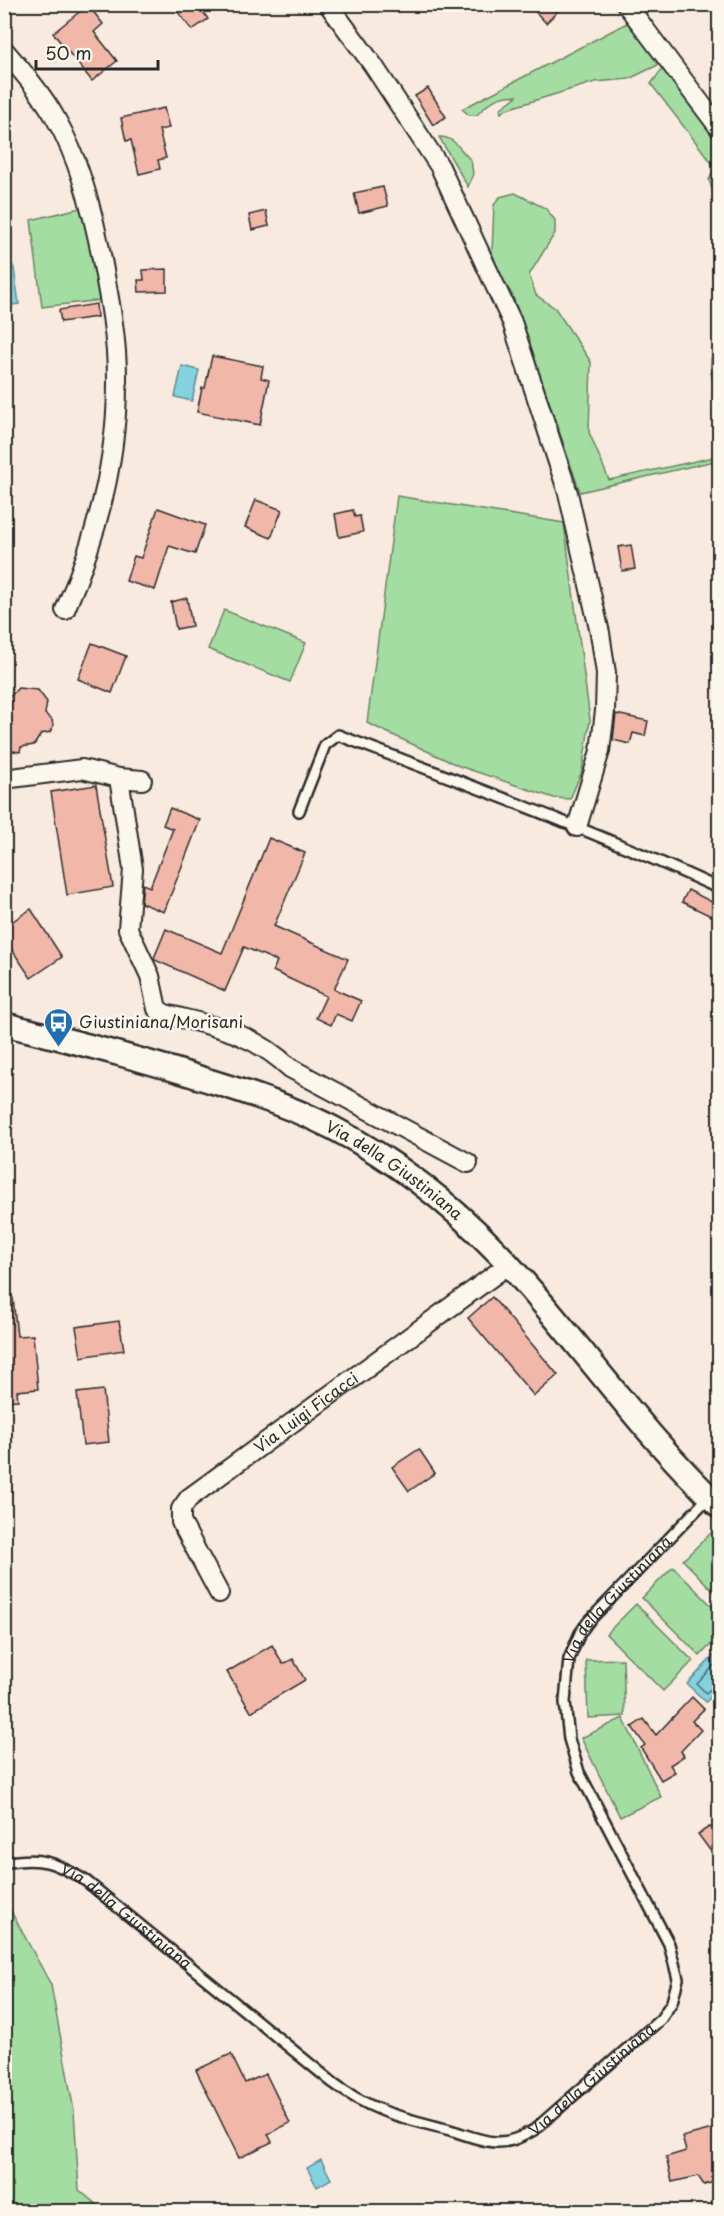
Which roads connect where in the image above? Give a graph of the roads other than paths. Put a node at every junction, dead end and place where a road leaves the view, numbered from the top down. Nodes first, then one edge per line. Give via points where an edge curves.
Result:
1 (328, 4) edge
2 (626, 4) edge
3 (4, 50) edge
4 (720, 129) edge
5 (65, 610) dead end
6 (119, 778) junction
7 (4, 779) edge
8 (142, 780) dead end
9 (299, 811) dead end
10 (577, 827) junction
11 (720, 890) edge
12 (4, 1024) edge
13 (468, 1163) dead end
14 (508, 1264) junction
15 (714, 1502) edge
16 (219, 1593) dead end
17 (4, 1863) edge

1 - 10 street via 374,65 440,167 512,322 566,485 606,673 600,751
2 - 4 street
3 - 5 street via 39,93 72,151 99,245 114,323 117,378 110,468 98,521
6 - 7 street via 82,769
6 - 8 street
6 - 13 street via 133,869 128,929 150,976 157,1010 238,1032 271,1050 290,1068
9 - 10 lane via 325,745 338,735
10 - 11 lane
12 - 14 street, Via della Giustiniana via 161,1065 308,1116 367,1148 424,1187
14 - 15 street, Via della Giustiniana via 662,1450
14 - 16 street, Via Luigi Ficacci via 189,1498 181,1509 182,1522
15 - 17 lane, Via della Giustiniana via 588,1622 569,1659 565,1702 569,1739 579,1772 669,1944 678,1979 675,1993 661,2019 522,2137 492,2142 380,2111 360,2101 86,1881 48,1862 34,1859

